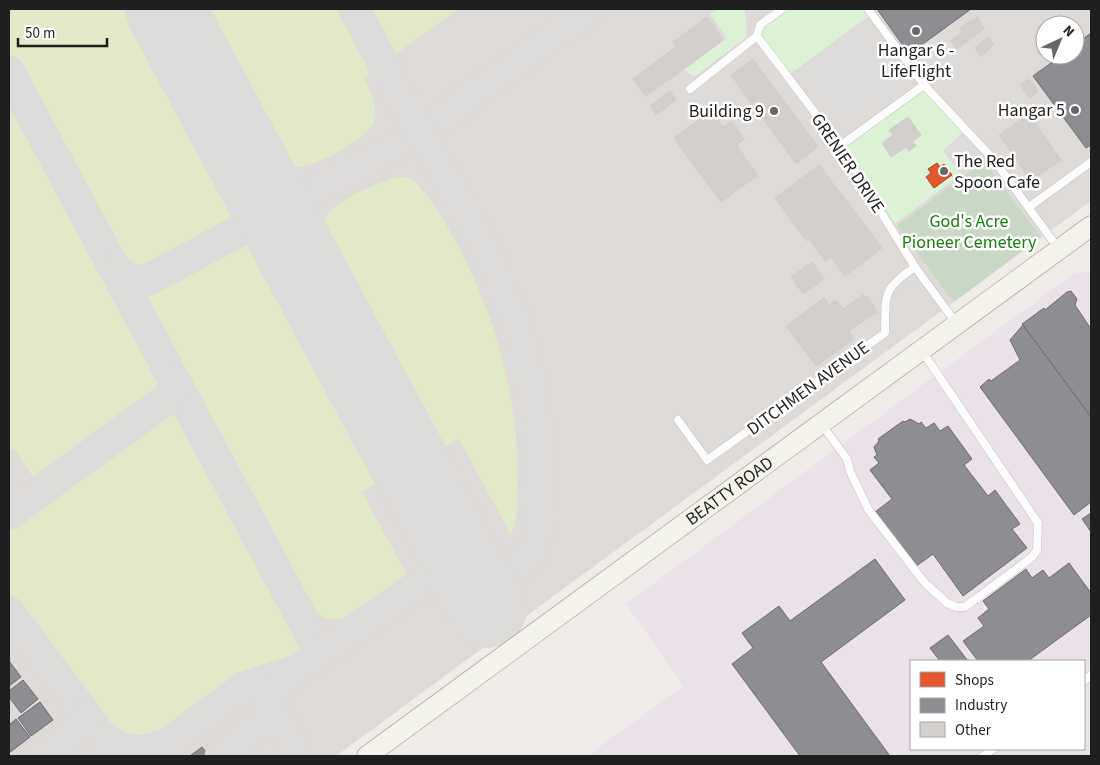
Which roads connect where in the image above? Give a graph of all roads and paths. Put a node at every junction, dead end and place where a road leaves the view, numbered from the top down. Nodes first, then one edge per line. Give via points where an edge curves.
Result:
1 (782, 9) edge
2 (868, 9) edge
3 (757, 36) junction
4 (924, 84) junction
5 (690, 89) dead end
6 (840, 146) junction
7 (1091, 162) edge
8 (1029, 207) junction
9 (1091, 226) edge
10 (1059, 249) junction
11 (915, 267) junction
12 (958, 324) junction
13 (922, 351) junction
14 (678, 420) dead end
15 (821, 424) junction
16 (367, 756) edge

1 - 3 lane via 760,25
2 - 4 lane
3 - 5 lane
3 - 6 lane, GRENIER DRIVE
4 - 6 lane
4 - 8 lane via 994,160
6 - 11 lane, GRENIER DRIVE
7 - 8 lane
8 - 10 lane
9 - 10 main road, BEATTY ROAD
10 - 12 main road, BEATTY ROAD
11 - 12 lane, GRENIER DRIVE
11 - 14 lane, DITCHMEN AVENUE via 893,282 886,295 885,333 707,460
12 - 13 main road, BEATTY ROAD
13 - 15 main road, BEATTY ROAD
13 - 15 lane via 1038,523 1037,550 1032,557 965,607 947,603 924,582 868,509 847,459
15 - 16 main road, BEATTY ROAD

